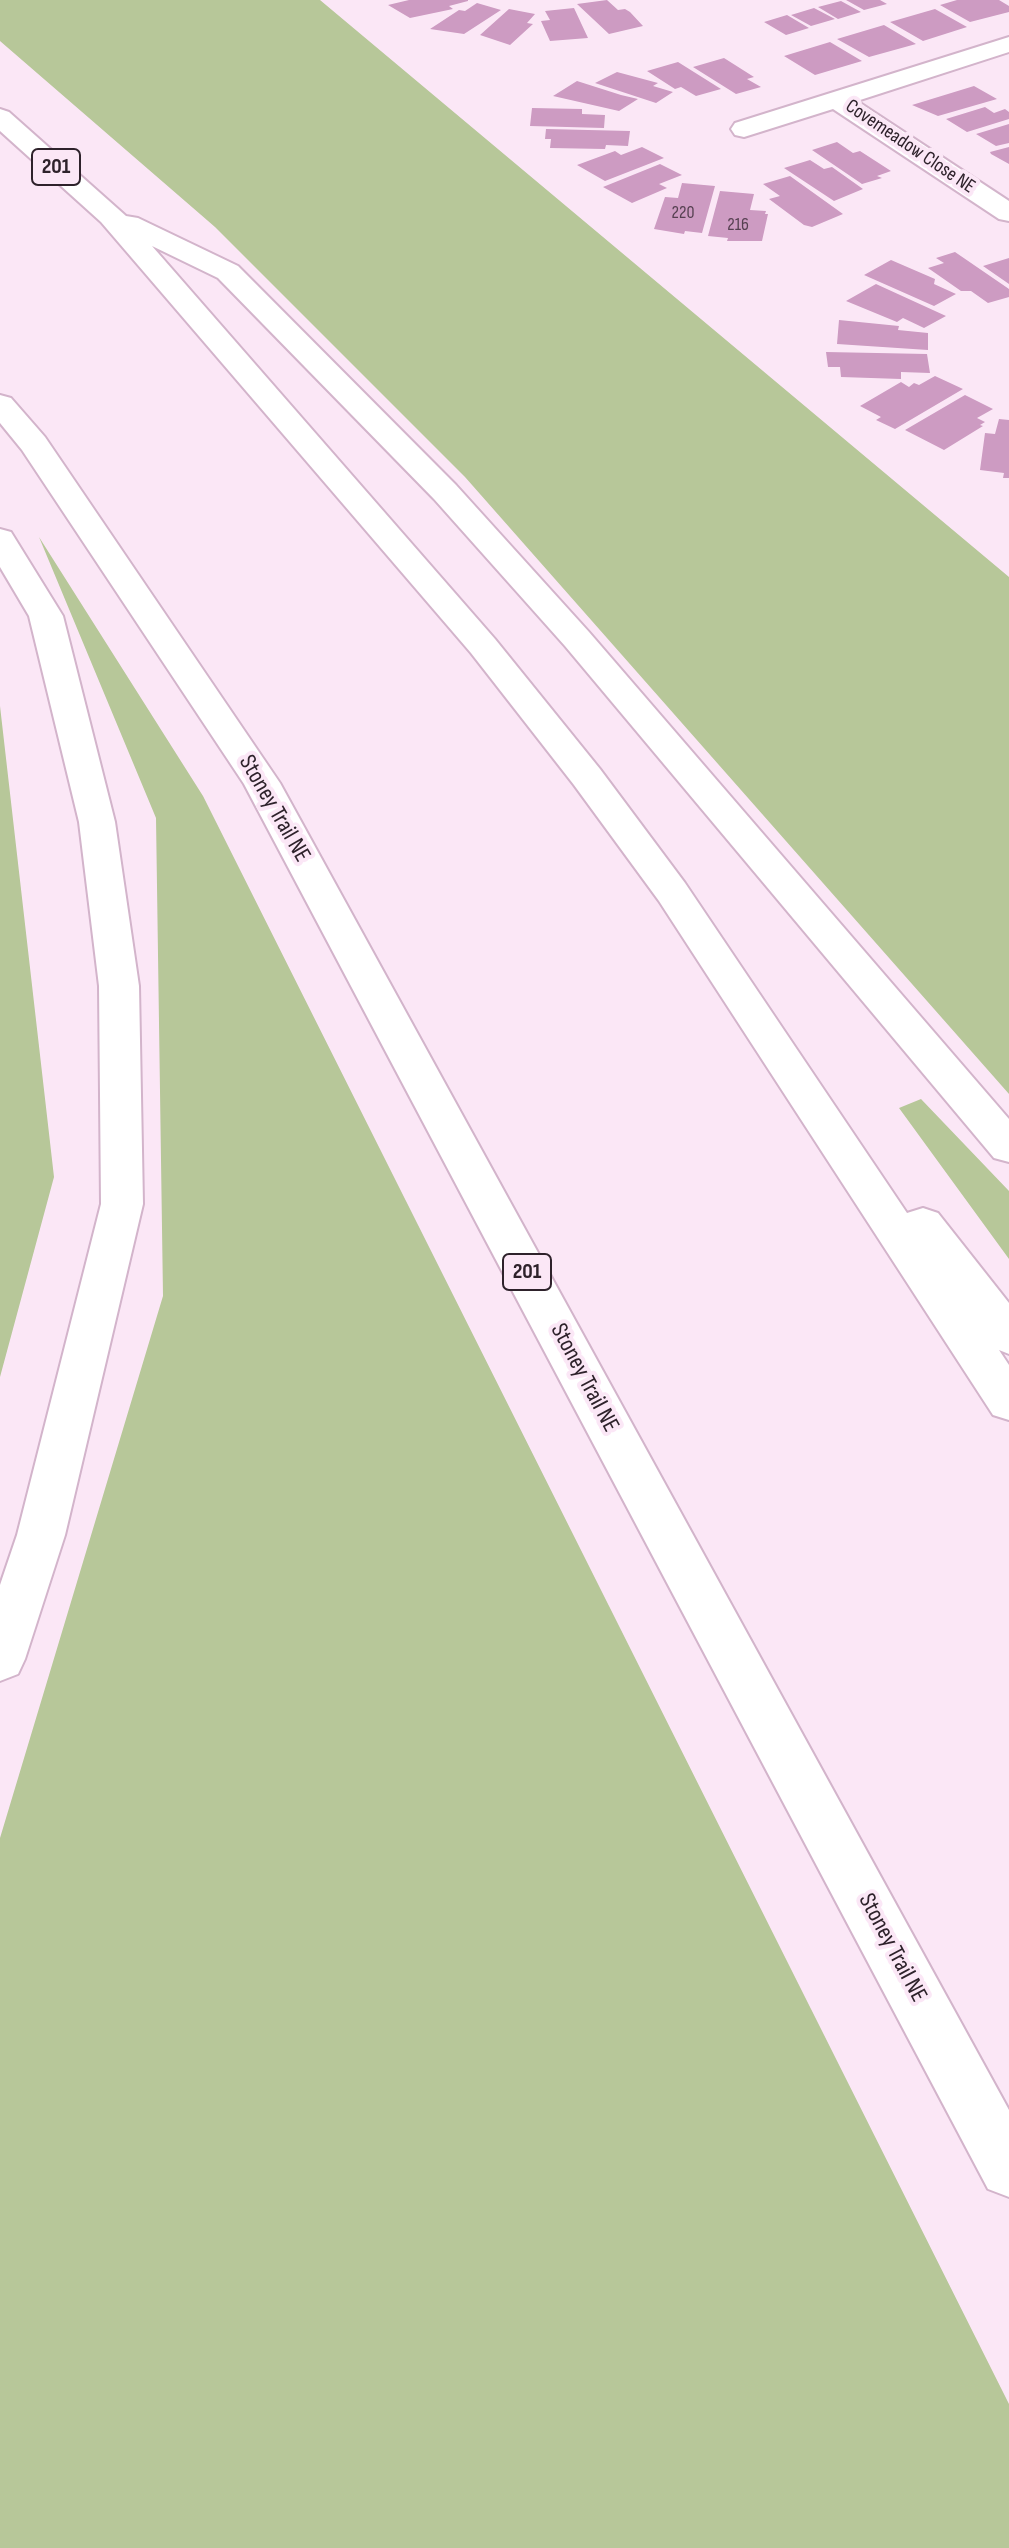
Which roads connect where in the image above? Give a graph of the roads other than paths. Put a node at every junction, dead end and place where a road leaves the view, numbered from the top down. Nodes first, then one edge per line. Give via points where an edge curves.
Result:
1 (1009, 44) edge
2 (839, 101) junction
3 (0, 117) edge
4 (744, 129) dead end
5 (1009, 213) edge
6 (111, 216) junction
7 (0, 404) edge
8 (0, 539) edge
9 (672, 892) junction
10 (1009, 1147) edge
11 (1009, 1336) edge
12 (1009, 1402) edge
13 (0, 1659) edge
14 (1009, 2168) edge

1 - 2 main road, Covemeadow Close NE
2 - 4 main road
2 - 5 main road, Covemeadow Close NE
3 - 6 main road, 201
6 - 9 main road, 201 via 483,646
6 - 10 main road via 228,272 445,492 577,639
7 - 14 main road, Stoney Trail NE / 201 via 34,444 262,783
8 - 13 main road via 46,616 97,822 119,986 122,1204 41,1535
9 - 11 main road
9 - 12 main road, 201

